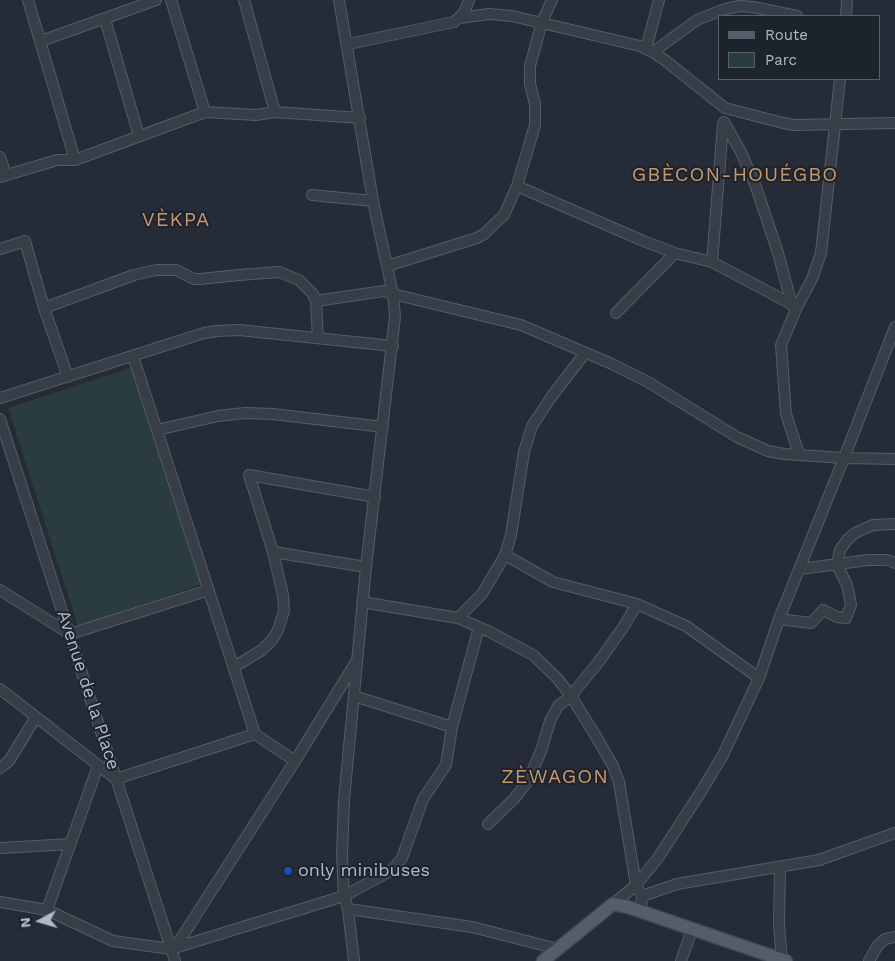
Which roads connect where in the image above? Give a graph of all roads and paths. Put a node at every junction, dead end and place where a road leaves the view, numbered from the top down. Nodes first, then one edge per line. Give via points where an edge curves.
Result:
1 (28, 0) edge
2 (156, 0) edge
3 (171, 0) edge
4 (244, 0) edge
5 (339, 0) edge
6 (469, 0) edge
7 (552, 0) edge
8 (659, 0) edge
9 (847, 0) edge
10 (792, 15) edge
11 (846, 15) edge
12 (460, 18) junction
13 (105, 19) junction
14 (542, 22) junction
15 (40, 41) junction
16 (348, 44) junction
17 (650, 50) junction
18 (840, 80) edge
19 (725, 108) junction
20 (205, 112) junction
21 (275, 112) junction
22 (360, 118) junction
23 (724, 122) junction
24 (836, 123) junction
25 (895, 123) edge
26 (139, 136) junction
27 (0, 157) edge
28 (75, 160) junction
29 (3, 176) edge
30 (517, 186) junction
31 (312, 195) dead end
32 (373, 201) junction
33 (0, 248) edge
34 (675, 253) junction
35 (712, 262) junction
36 (387, 266) junction
37 (393, 294) junction
38 (316, 300) junction
39 (794, 306) junction
40 (44, 308) junction
41 (616, 314) dead end
42 (895, 327) edge
43 (318, 338) junction
44 (393, 346) junction
45 (585, 353) junction
46 (133, 356) junction
47 (68, 377) junction
48 (0, 398) edge
49 (0, 419) edge
50 (382, 428) junction
51 (157, 430) junction
52 (799, 454) junction
53 (844, 458) junction
54 (895, 459) edge
55 (375, 496) junction
56 (895, 524) edge
57 (273, 552) junction
58 (505, 555) junction
59 (895, 563) edge
60 (836, 565) junction
61 (366, 567) junction
62 (800, 568) junction
63 (0, 590) edge
64 (209, 590) junction
65 (362, 602) junction
66 (637, 604) junction
67 (458, 618) junction
68 (778, 619) junction
69 (479, 627) junction
70 (70, 634) junction
71 (356, 661) junction
72 (234, 667) junction
73 (759, 678) junction
74 (0, 689) edge
75 (354, 696) junction
76 (571, 696) junction
77 (36, 717) junction
78 (452, 727) junction
79 (254, 734) junction
80 (295, 761) junction
81 (98, 766) junction
82 (0, 768) edge
83 (116, 779) junction
84 (488, 824) dead end
85 (895, 832) edge
86 (70, 844) junction
87 (2, 848) dead end
88 (780, 867) junction
89 (636, 885) junction
90 (344, 896) junction
91 (642, 896) junction
92 (0, 902) edge
93 (614, 904) junction
94 (348, 909) junction
95 (47, 910) junction
96 (641, 912) junction
97 (692, 930) junction
98 (895, 936) edge
99 (171, 949) junction
100 (558, 949) junction
101 (168, 961) edge
102 (175, 961) edge
103 (354, 961) edge
104 (543, 961) edge
105 (681, 961) edge
106 (784, 961) edge
107 (869, 961) edge

1 - 15 street
2 - 13 street
3 - 20 street
4 - 21 street
5 - 16 street
6 - 12 street
7 - 14 street
8 - 17 street
9 - 11 street
10 - 17 street via 753,7 725,8 697,20
12 - 14 street via 500,14
12 - 16 street via 446,24
13 - 15 street
13 - 26 street
14 - 17 street
14 - 30 street via 529,72 536,104 535,125
15 - 28 street
16 - 22 street
17 - 19 street
18 - 24 street
19 - 23 street
19 - 24 street via 794,125
20 - 21 street via 256,115
20 - 26 street
21 - 22 street
22 - 32 street
23 - 35 street
23 - 39 street via 756,187
24 - 25 street
24 - 39 street via 821,253 812,279
26 - 28 street
27 - 29 street
28 - 29 street via 57,160
30 - 34 street
30 - 36 street via 504,215 484,234
31 - 32 street
32 - 36 street
33 - 40 street via 25,241
34 - 35 street
34 - 41 street
35 - 39 street
36 - 37 street
37 - 38 street via 381,291
37 - 44 street
37 - 45 street via 521,325
38 - 40 street via 299,280 279,272 194,279 176,270 162,269 134,275
38 - 43 street
39 - 52 street via 780,354 786,414
40 - 47 street
42 - 53 street
43 - 44 street
43 - 46 street via 239,330 217,331
44 - 50 street
45 - 52 street via 648,382 737,437 768,451
45 - 58 street via 532,426 524,452
46 - 47 street
46 - 51 street
47 - 48 street
49 - 70 street, Avenue de la Place
50 - 51 street via 245,413
50 - 55 street
51 - 64 street
52 - 53 street
53 - 54 street
53 - 62 street
55 - 57 street via 249,474
55 - 61 street
56 - 60 street via 873,525 855,533 840,550
57 - 61 street
57 - 72 street via 283,595 278,630 262,650
58 - 66 street via 553,582
58 - 67 street via 482,594
59 - 60 street via 868,560
60 - 62 street
60 - 68 street via 847,585 851,605 846,618 823,610 811,624
61 - 65 street
62 - 68 street
63 - 70 street
64 - 70 street
64 - 72 street
65 - 67 street
65 - 71 street
66 - 73 street via 686,626
66 - 76 street via 600,660
67 - 69 street
68 - 73 street
69 - 76 street via 533,655
69 - 78 street
70 - 83 street, Avenue de la Place
71 - 75 street
71 - 80 street
72 - 79 street
73 - 89 street via 723,755 658,858
74 - 77 street
75 - 78 street
75 - 90 street via 344,800
76 - 84 street via 558,706 550,721 528,781
76 - 89 street via 613,766 619,782
77 - 81 street
77 - 82 street via 10,761
78 - 90 street via 446,765 424,800 400,862 392,870
79 - 80 street
79 - 83 street
80 - 99 street via 180,940
81 - 83 street
81 - 86 street
83 - 99 street, Avenue de la Place
85 - 88 street via 819,860
86 - 87 street
86 - 95 street
88 - 91 street via 676,884
88 - 106 street via 779,924
89 - 91 street
89 - 93 street
90 - 94 street
90 - 99 street
91 - 96 street
92 - 95 street
93 - 96 main road
93 - 100 main road
94 - 100 street via 472,927
94 - 103 street
95 - 99 street via 108,940
96 - 97 main road
97 - 105 street
97 - 106 main road
98 - 107 street via 885,938
99 - 101 street
99 - 102 street, Avenue de la Place
100 - 104 main road

